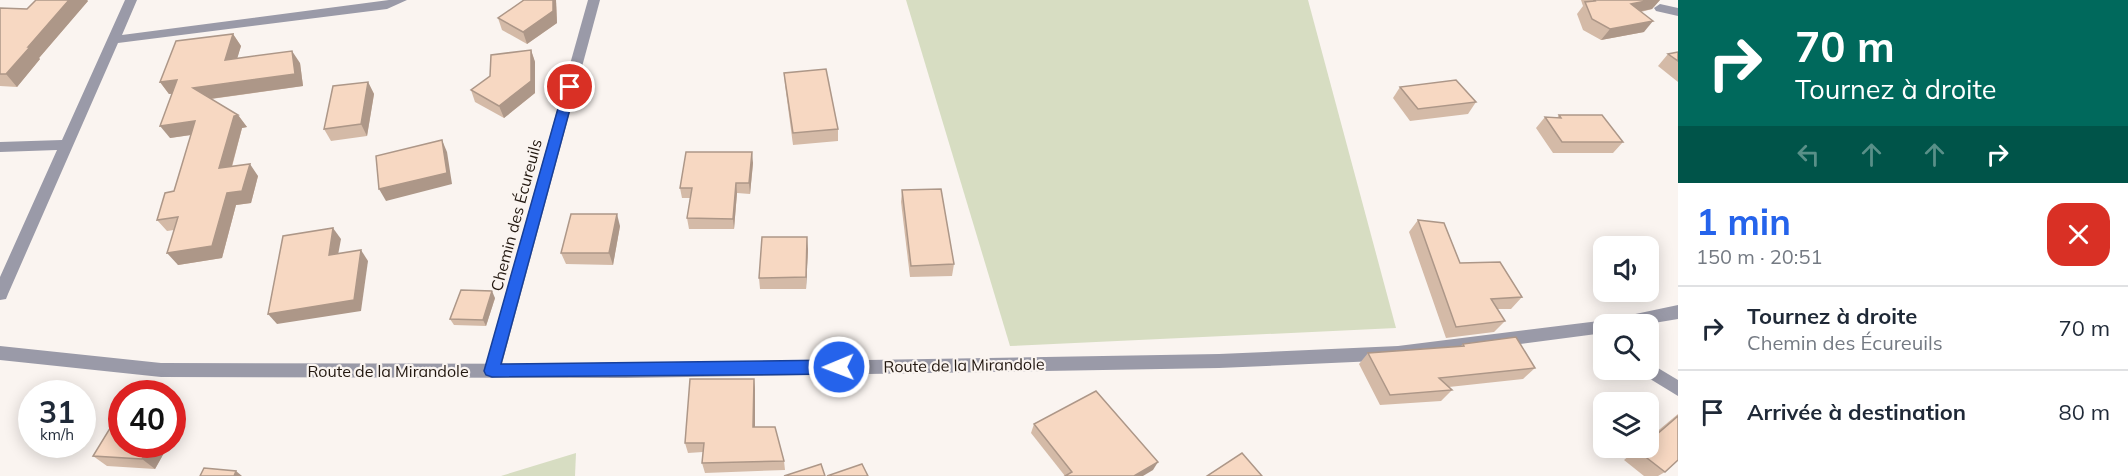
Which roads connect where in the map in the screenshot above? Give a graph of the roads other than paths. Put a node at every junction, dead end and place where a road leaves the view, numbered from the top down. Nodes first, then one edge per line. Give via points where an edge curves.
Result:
1 (131, 0) edge
2 (401, 0) edge
3 (594, 0) edge
4 (1660, 8) dead end
5 (1678, 12) edge
6 (113, 40) junction
7 (67, 145) junction
8 (0, 147) edge
9 (0, 294) edge
10 (1678, 312) edge
11 (1659, 316) edge
12 (1593, 331) edge
13 (0, 353) edge
14 (492, 371) junction
15 (1659, 377) edge
16 (1678, 390) edge

1 - 6 street
2 - 6 street via 387,5
3 - 14 street, Chemin des Écureuils
4 - 5 street
6 - 7 street
7 - 8 street
7 - 9 street
10 - 11 street
12 - 14 street, Route de la Mirandole via 1398,352 1231,360
13 - 14 street, Route de la Mirandole via 161,370
15 - 16 street

